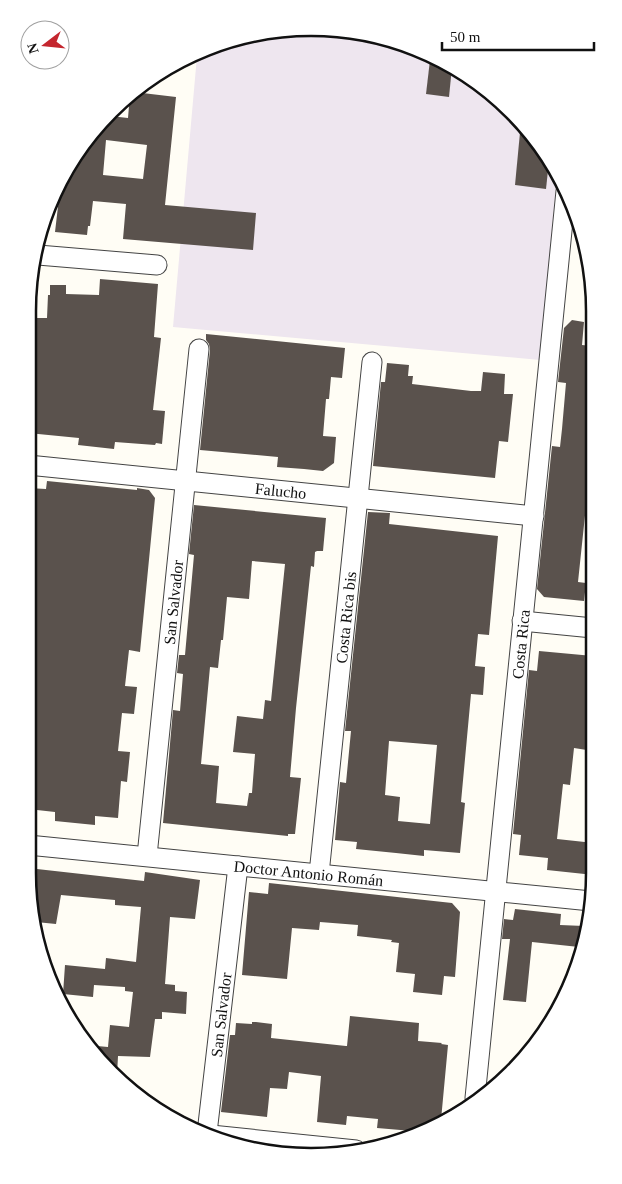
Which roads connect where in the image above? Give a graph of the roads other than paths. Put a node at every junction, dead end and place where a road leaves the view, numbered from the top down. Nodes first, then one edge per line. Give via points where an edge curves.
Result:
1 (565, 205) edge
2 (42, 255) edge
3 (157, 265) dead end
4 (199, 349) dead end
5 (372, 362) dead end
6 (36, 466) edge
7 (186, 481) junction
8 (358, 498) junction
9 (534, 516) junction
10 (522, 620) junction
11 (586, 627) edge
12 (36, 846) edge
13 (147, 856) junction
14 (238, 866) junction
15 (320, 874) junction
16 (496, 892) junction
17 (584, 900) edge
18 (476, 1093) edge
19 (208, 1128) edge
20 (236, 1137) edge
21 (329, 1147) edge

1 - 9 street, Costa Rica
2 - 3 street
4 - 7 street, San Salvador
5 - 8 street, Costa Rica bis
6 - 7 street, Falucho
7 - 8 street, Falucho
7 - 13 street, San Salvador
8 - 9 street, Falucho
8 - 15 street, Costa Rica bis
9 - 10 street, Costa Rica
10 - 11 street
10 - 16 street, Costa Rica
12 - 13 street, Doctor Antonio Román
13 - 14 street, Doctor Antonio Román
14 - 15 street, Doctor Antonio Román
14 - 19 street, San Salvador
15 - 16 street, Doctor Antonio Román
16 - 17 street, Doctor Antonio Román
16 - 18 street, Costa Rica
20 - 21 street

